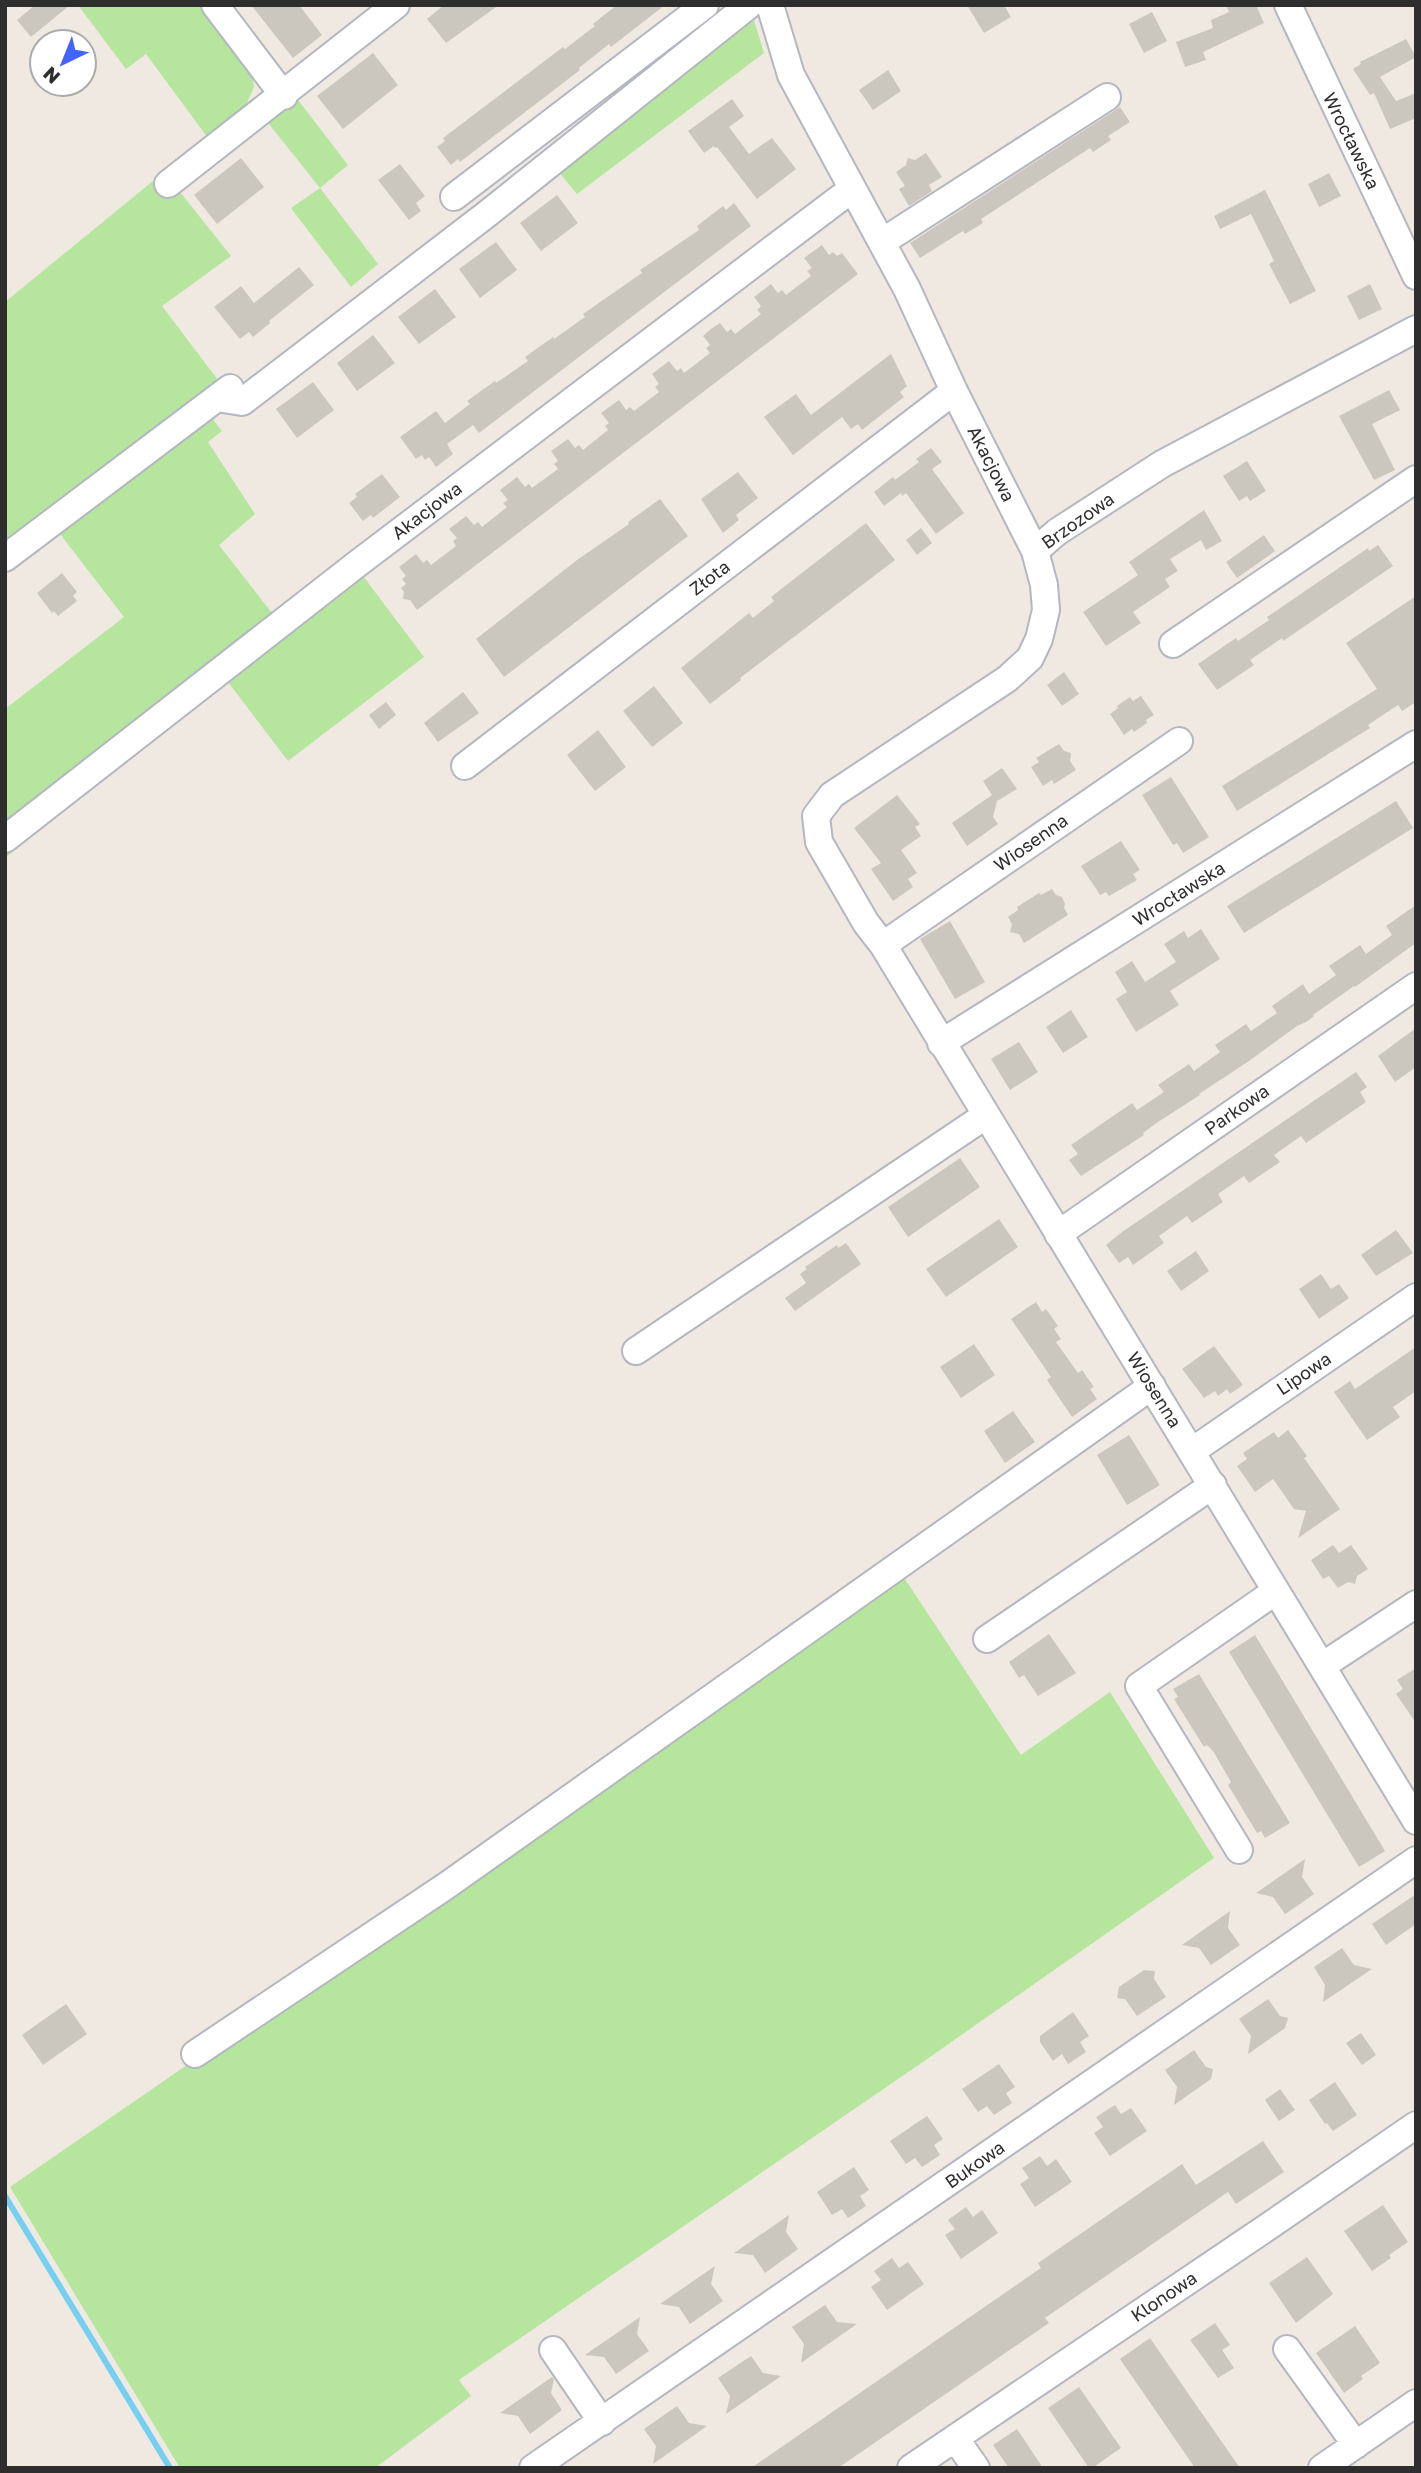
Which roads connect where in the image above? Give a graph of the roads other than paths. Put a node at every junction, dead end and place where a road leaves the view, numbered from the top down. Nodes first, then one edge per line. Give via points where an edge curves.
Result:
1 (215, 5) edge
2 (396, 5) edge
3 (705, 5) edge
4 (749, 5) edge
5 (770, 5) edge
6 (1288, 5) edge
7 (284, 96) junction
8 (1107, 97) dead end
9 (168, 184) dead end
10 (852, 189) junction
11 (454, 197) dead end
12 (882, 242) junction
13 (1416, 276) edge
14 (1416, 329) edge
15 (954, 391) junction
16 (1416, 479) edge
17 (1035, 551) junction
18 (5, 558) edge
19 (1172, 644) dead end
20 (1179, 741) dead end
21 (1416, 744) edge
22 (465, 766) dead end
23 (817, 817) joint
24 (5, 839) edge
25 (883, 945) junction
26 (1416, 986) edge
27 (941, 1043) junction
28 (985, 1116) junction
29 (1059, 1234) junction
30 (1416, 1297) edge
31 (636, 1351) dead end
32 (1152, 1386) junction
33 (1192, 1451) junction
34 (1213, 1485) junction
35 (1276, 1591) junction
36 (1416, 1604) edge
37 (987, 1639) dead end
38 (1322, 1666) junction
39 (1416, 1821) edge
40 (1238, 1850) dead end
41 (1416, 1860) edge
42 (195, 2054) dead end
43 (1416, 2124) edge
44 (1287, 2349) dead end
45 (553, 2350) dead end
46 (1416, 2403) edge
47 (602, 2422) junction
48 (955, 2438) junction
49 (1356, 2445) junction
50 (533, 2468) edge
51 (911, 2468) edge
52 (976, 2468) edge
53 (1322, 2468) edge

1 - 7 street
2 - 7 street
3 - 11 street
4 - 18 street via 242,402 217,398
5 - 10 street, Akacjowa via 791,75
6 - 13 street, Wrocławska
7 - 9 street
8 - 12 street
10 - 12 street, Akacjowa
10 - 24 street, Akacjowa via 357,564
12 - 15 street, Akacjowa
14 - 17 street, Brzozowa via 1162,464
15 - 17 street, Akacjowa
15 - 22 street, Złota
16 - 19 street
17 - 23 street, Brzozowa via 1045,610 1030,657 1007,679 832,795
20 - 25 street, Wiosenna
21 - 27 street, Wrocławska
23 - 25 street, Wiosenna via 819,842
25 - 27 street, Wiosenna
26 - 29 street, Parkowa
27 - 28 street, Wiosenna
28 - 29 street, Wiosenna
28 - 31 street
29 - 32 street, Wiosenna
30 - 33 street, Lipowa
32 - 33 street, Wiosenna
32 - 42 street via 446,1886
33 - 34 street, Wiosenna
34 - 35 street, Wiosenna
34 - 37 street
35 - 38 street, Wiosenna
35 - 40 street via 1139,1686
36 - 38 street
38 - 39 street, Wiosenna
41 - 47 street, Bukowa
43 - 48 street, Klonowa
44 - 49 street
45 - 47 street
46 - 49 street
47 - 50 street, Bukowa
48 - 51 street, Klonowa
48 - 52 street
49 - 53 street

